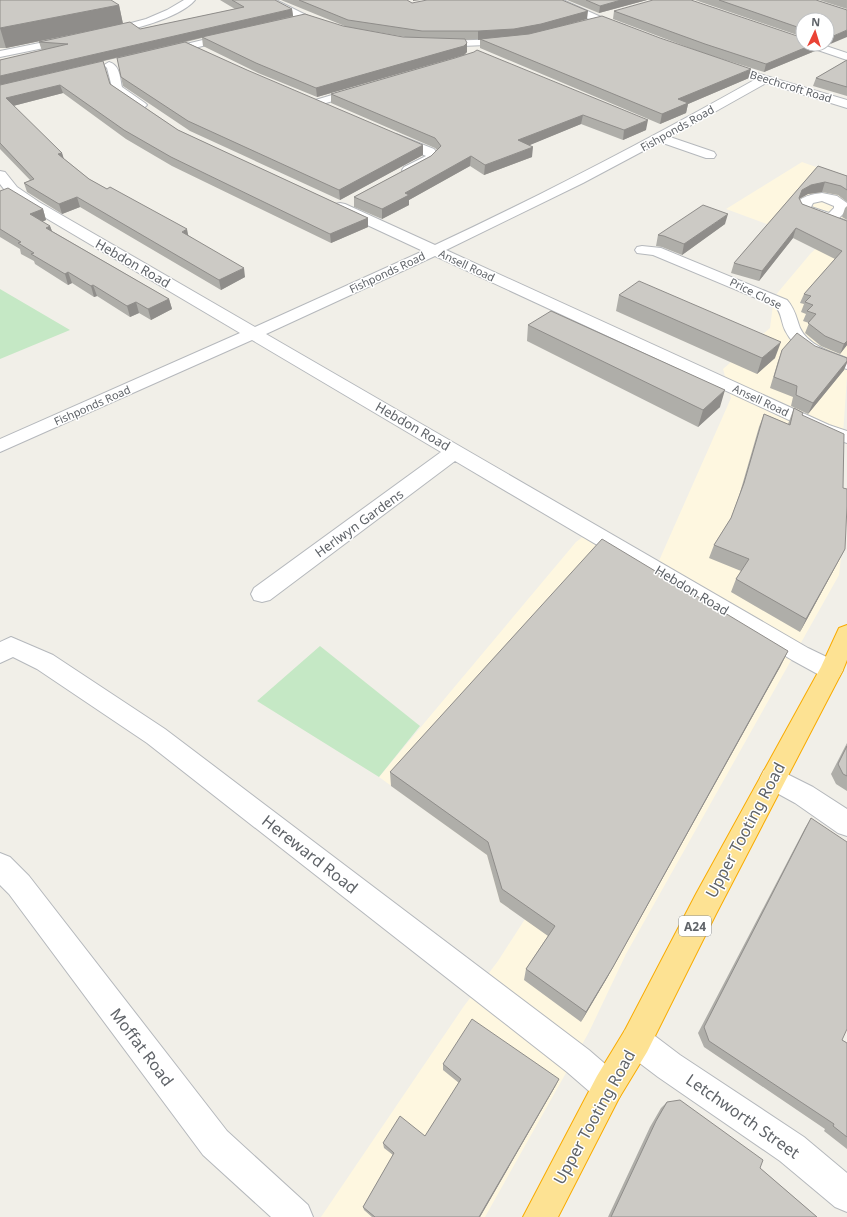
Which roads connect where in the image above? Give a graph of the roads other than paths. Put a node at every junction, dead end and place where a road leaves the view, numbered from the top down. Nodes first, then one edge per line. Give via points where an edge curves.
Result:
1 (190, 0) edge
2 (269, 0) edge
3 (555, 0) edge
4 (613, 14) edge
5 (304, 18) junction
6 (598, 19) junction
7 (289, 22) edge
8 (586, 24) edge
9 (338, 29) edge
10 (634, 32) edge
11 (243, 33) edge
12 (98, 34) edge
13 (77, 39) edge
14 (521, 40) edge
15 (425, 44) edge
16 (190, 46) junction
17 (833, 52) edge
18 (204, 53) edge
19 (0, 54) edge
20 (153, 55) edge
21 (847, 57) edge
22 (124, 62) edge
23 (742, 71) edge
24 (766, 79) junction
25 (367, 88) edge
26 (302, 97) edge
27 (316, 103) junction
28 (847, 104) edge
29 (331, 109) edge
30 (154, 114) edge
31 (661, 133) junction
32 (388, 134) edge
33 (710, 155) dead end
34 (0, 175) edge
35 (399, 176) edge
36 (326, 200) edge
37 (831, 218) edge
38 (847, 226) edge
39 (434, 250) junction
40 (642, 250) dead end
41 (253, 333) junction
42 (847, 364) edge
43 (847, 437) edge
44 (0, 446) edge
45 (456, 451) junction
46 (262, 594) dead end
47 (847, 634) edge
48 (0, 654) edge
49 (831, 670) junction
50 (773, 778) junction
51 (847, 824) edge
52 (0, 866) edge
53 (636, 1041) junction
54 (608, 1087) junction
55 (847, 1195) edge
56 (296, 1217) edge
57 (540, 1217) edge

1 - 12 street via 177,9 144,22
2 - 5 street
3 - 6 street
4 - 6 street
5 - 7 street
5 - 9 street
6 - 8 street
6 - 10 street
11 - 16 street
13 - 19 street
14 - 15 street via 474,52
16 - 18 street
16 - 20 street
17 - 21 street
22 - 30 street via 105,66 112,67 117,89
23 - 24 street, Beechcroft Road
24 - 28 street, Beechcroft Road
24 - 31 street, Fishponds Road
25 - 27 street
26 - 27 street
27 - 29 street
31 - 33 street
31 - 39 street, Fishponds Road via 565,187
32 - 35 street via 430,152 433,156
34 - 41 street, Hebdon Road via 21,197
36 - 39 street, Ansell Road via 347,203
37 - 38 street
39 - 41 street, Fishponds Road
39 - 43 street, Ansell Road via 823,429
40 - 42 street, Price Close via 656,251 781,303 786,308 790,324 801,342
41 - 44 street, Fishponds Road
41 - 45 street, Hebdon Road
45 - 46 street, Herlwyn Gardens
45 - 49 street, Hebdon Road
47 - 49 highway, Upper Tooting Road / A24
48 - 54 street, Hereward Road via 11,646 45,662 156,736 572,1056
49 - 50 highway, Upper Tooting Road / A24
50 - 51 street
50 - 53 highway, Upper Tooting Road / A24
52 - 56 street, Moffat Road via 19,885 215,1143
53 - 54 highway, Upper Tooting Road / A24
53 - 55 street, Letchworth Street via 792,1149
54 - 57 highway, Upper Tooting Road / A24

